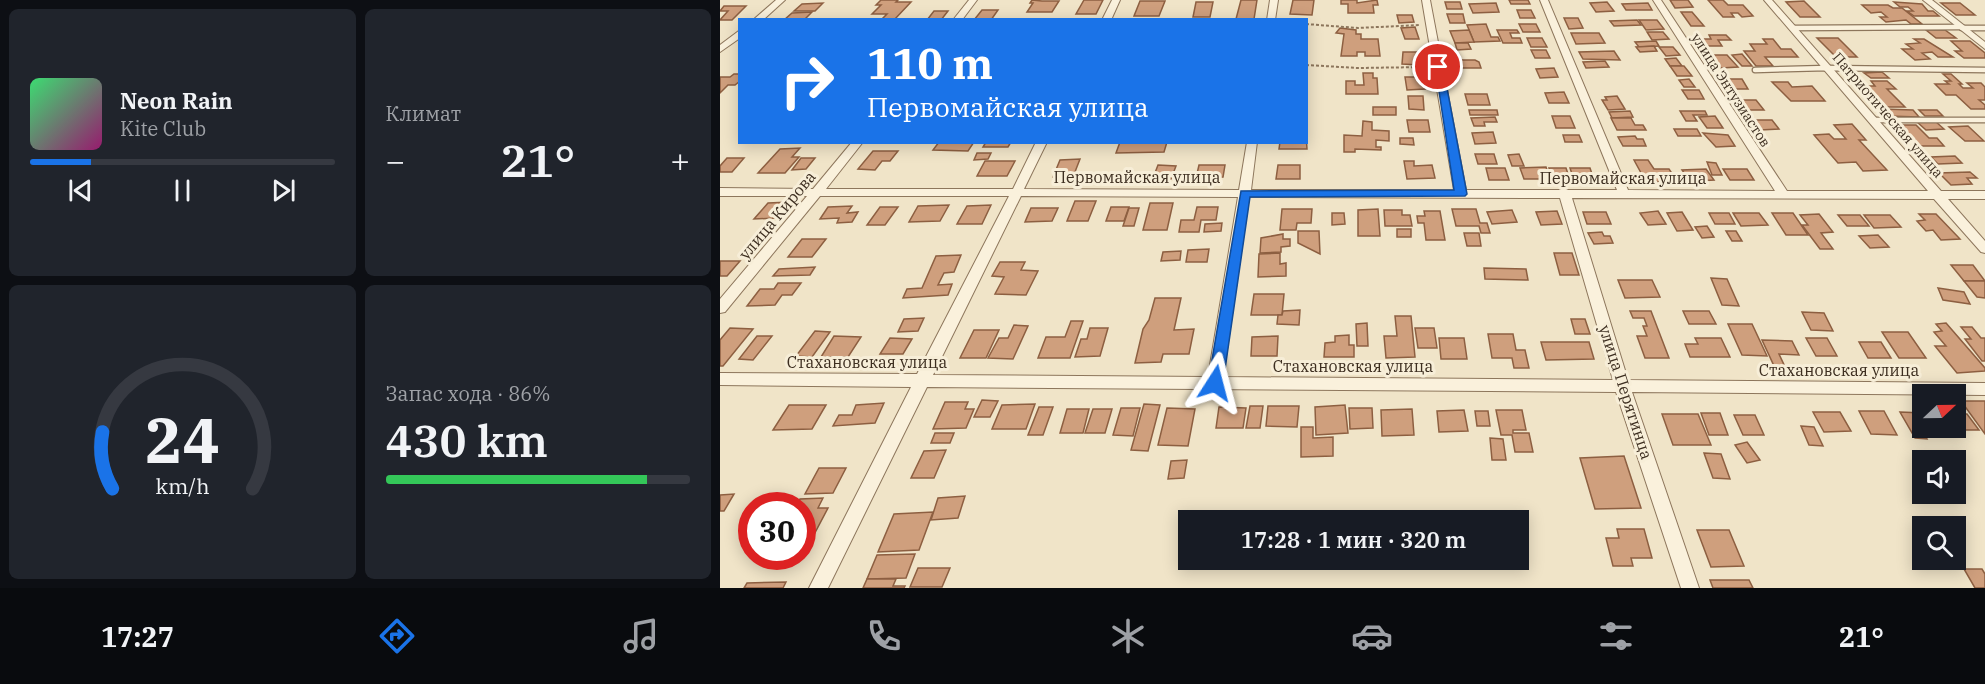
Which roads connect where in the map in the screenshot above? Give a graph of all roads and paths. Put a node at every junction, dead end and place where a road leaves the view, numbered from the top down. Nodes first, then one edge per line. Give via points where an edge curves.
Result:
1 (781, 0) edge
2 (973, 0) edge
3 (1116, 0) edge
4 (1274, 0) edge
5 (1426, 0) edge
6 (1544, 0) edge
7 (1657, 0) edge
8 (1768, 0) edge
9 (1927, 0) edge
10 (759, 18) edge
11 (959, 18) edge
12 (1107, 18) edge
13 (1271, 18) edge
14 (1308, 24) edge
15 (1430, 25) junction
16 (1793, 28) junction
17 (1961, 28) junction
18 (1985, 28) edge
19 (738, 35) edge
20 (1985, 46) edge
21 (720, 49) edge
22 (1308, 65) edge
23 (1438, 67) junction
24 (1827, 68) junction
25 (1755, 70) dead end
26 (1985, 70) edge
27 (1873, 120) junction
28 (1985, 120) edge
29 (856, 144) edge
30 (1041, 144) edge
31 (1252, 144) edge
32 (720, 192) edge
33 (817, 192) junction
34 (1016, 193) junction
35 (1245, 193) junction
36 (1461, 194) junction
37 (1565, 194) junction
38 (1624, 194) junction
39 (1783, 194) junction
40 (1938, 195) junction
41 (1985, 195) edge
42 (1985, 249) edge
43 (720, 308) edge
44 (720, 379) edge
45 (923, 381) junction
46 (1215, 383) junction
47 (1622, 386) junction
48 (1985, 389) edge
49 (818, 588) edge
50 (1690, 588) edge

1 - 10 street
2 - 11 street
3 - 12 street
4 - 13 street
5 - 15 street
6 - 38 street
7 - 39 street, улица Энтузиастов
8 - 16 street, Патриотическая улица
9 - 17 street
14 - 15 path via 1358,28
15 - 23 street
16 - 17 lane
16 - 24 street, Патриотическая улица
17 - 18 lane
17 - 20 street
19 - 21 street
22 - 23 path
23 - 36 street
24 - 25 lane
24 - 26 lane
24 - 27 street, Патриотическая улица
27 - 28 lane
27 - 40 street, Патриотическая улица
29 - 33 street, улица Кирова
30 - 34 street
31 - 35 street
32 - 33 street, Первомайская улица
33 - 34 street, Первомайская улица
33 - 43 street, улица Кирова
34 - 35 street, Первомайская улица
34 - 45 street
35 - 36 street, Первомайская улица
35 - 46 street
36 - 37 street, Первомайская улица
37 - 38 street, Первомайская улица
37 - 47 street, улица Перятинца
38 - 39 street, Первомайская улица
39 - 40 street, Первомайская улица
40 - 41 street, Первомайская улица
40 - 42 street, Патриотическая улица
44 - 45 street, Стахановская улица
45 - 46 street, Стахановская улица
45 - 49 street
46 - 47 street, Стахановская улица
47 - 48 street, Стахановская улица
47 - 50 street, улица Перятинца

